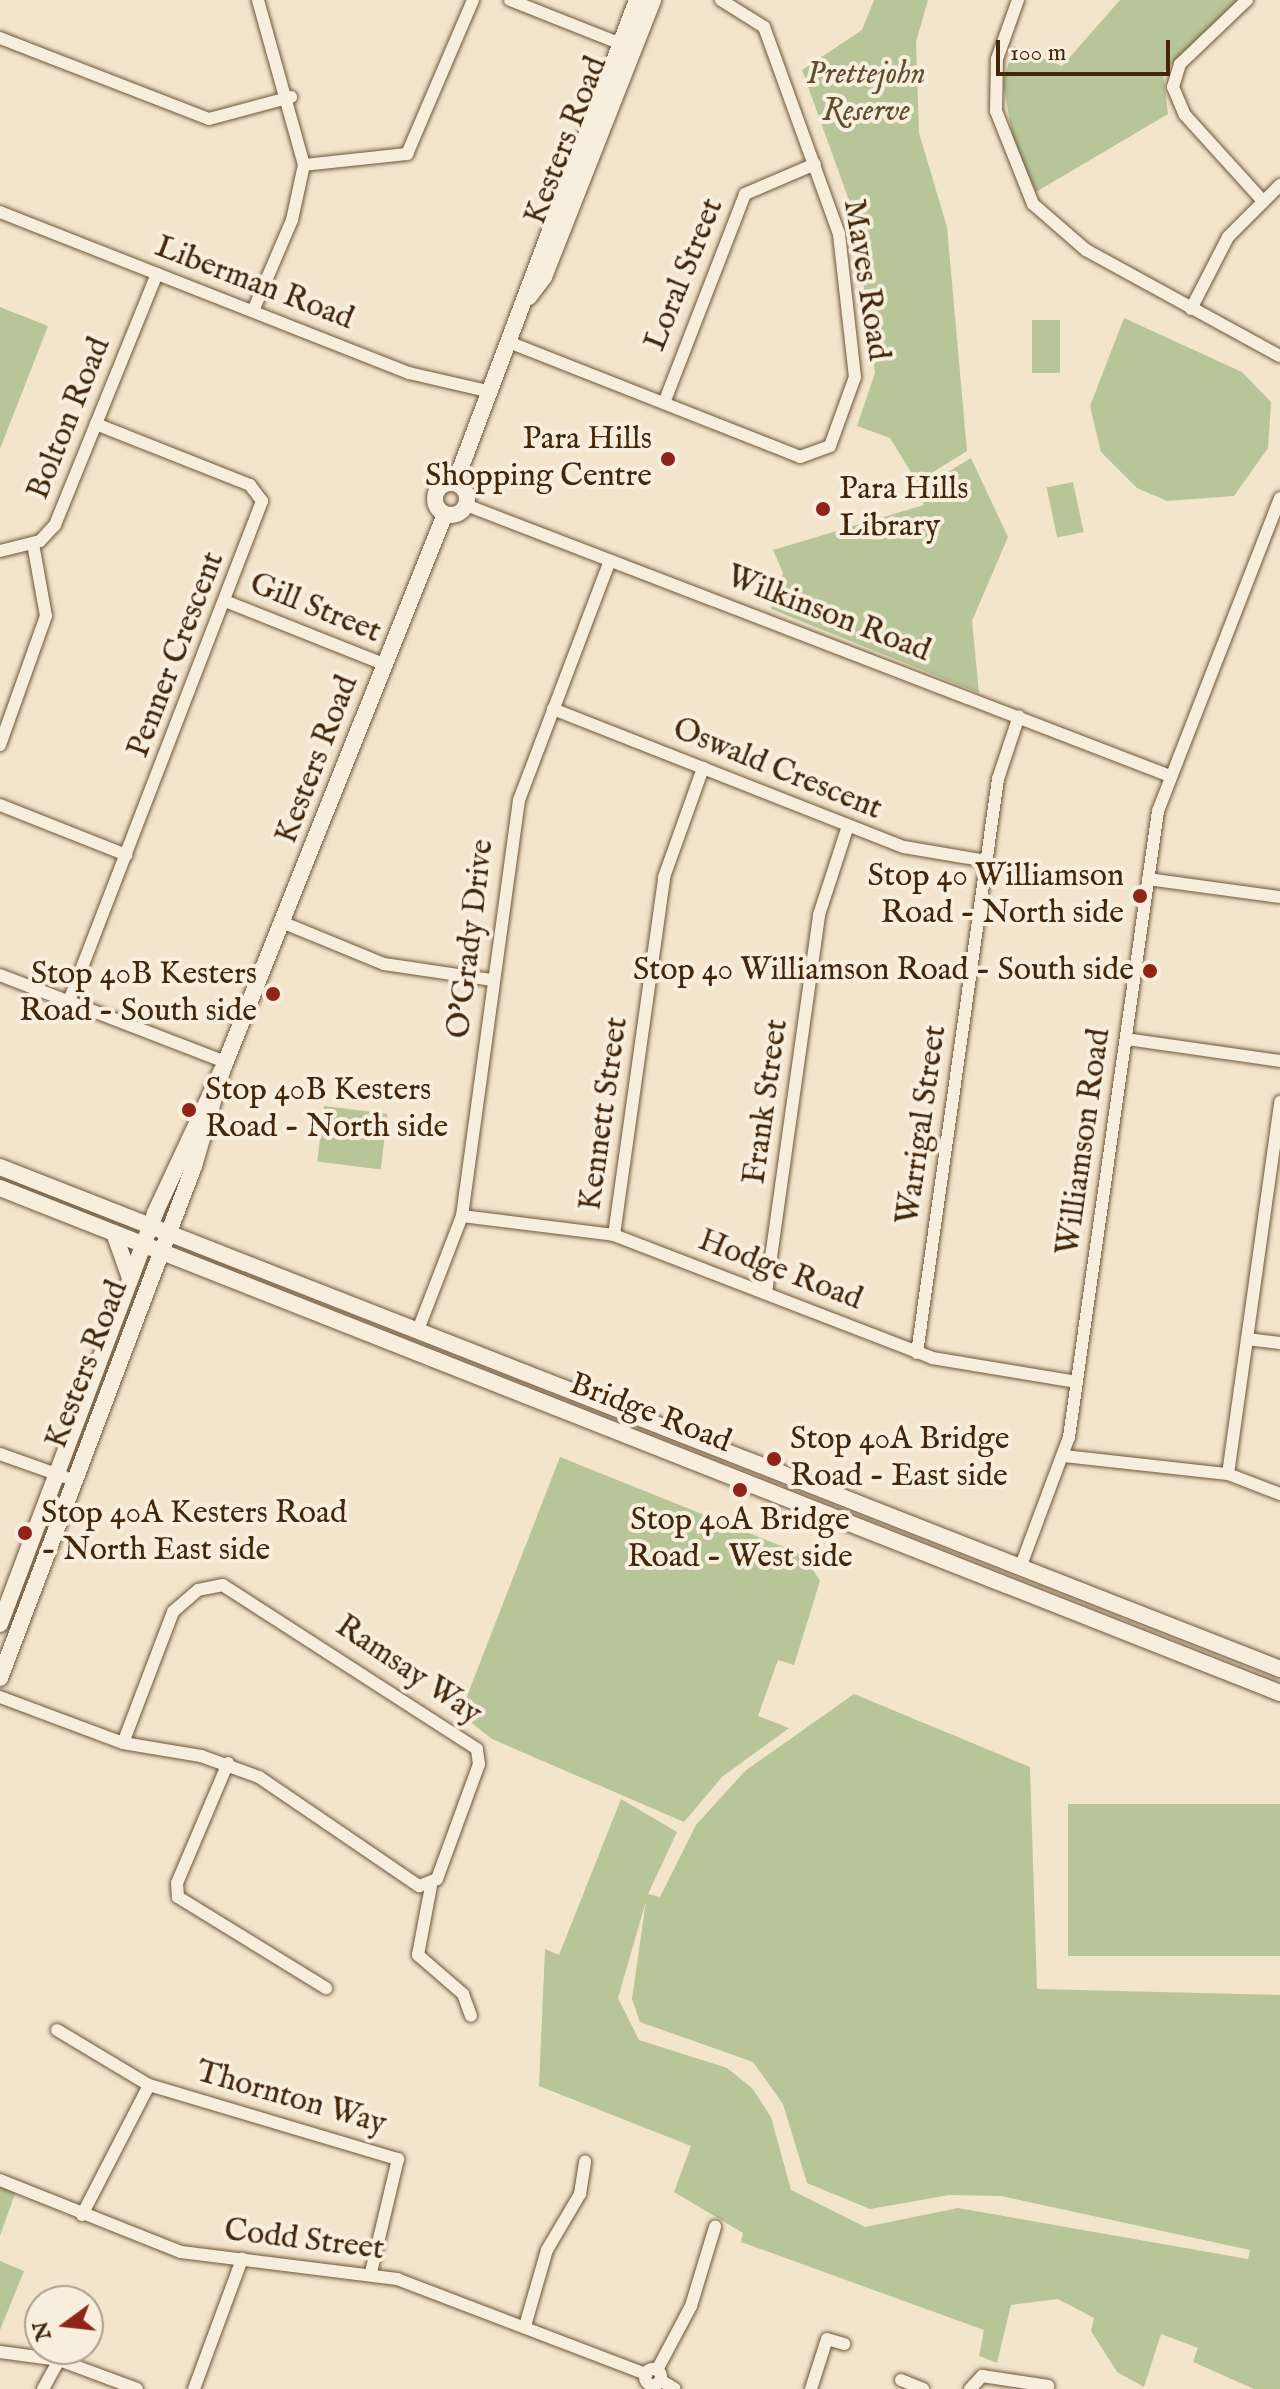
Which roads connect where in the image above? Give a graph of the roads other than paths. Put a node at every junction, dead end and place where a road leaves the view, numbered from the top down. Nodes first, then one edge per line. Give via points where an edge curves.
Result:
1 (258, 0) edge
2 (473, 0) edge
3 (510, 0) edge
4 (637, 0) edge
5 (653, 0) edge
6 (721, 0) edge
7 (1018, 0) edge
8 (1247, 0) edge
9 (0, 38) edge
10 (627, 46) junction
11 (291, 97) junction
12 (815, 164) junction
13 (304, 165) junction
14 (1280, 185) edge
15 (1263, 201) junction
16 (0, 212) edge
17 (157, 274) junction
18 (1191, 309) junction
19 (253, 311) junction
20 (511, 343) junction
21 (1280, 356) edge
22 (491, 392) junction
23 (664, 403) junction
24 (96, 424) junction
25 (455, 483) junction
26 (1280, 498) edge
27 (466, 505) junction
28 (445, 514) junction
29 (33, 544) junction
30 (0, 551) edge
31 (610, 561) junction
32 (225, 601) junction
33 (386, 665) junction
34 (553, 709) junction
35 (1019, 716) junction
36 (0, 745) edge
37 (703, 768) junction
38 (1170, 776) junction
39 (0, 805) edge
40 (848, 826) junction
41 (126, 855) junction
42 (987, 861) junction
43 (1148, 879) junction
44 (1280, 897) edge
45 (284, 923) junction
46 (0, 975) edge
47 (493, 980) junction
48 (69, 1001) junction
49 (1126, 1039) junction
50 (1280, 1061) edge
51 (224, 1066) junction
52 (1280, 1102) edge
53 (0, 1167) edge
54 (0, 1188) edge
55 (462, 1216) junction
56 (1265, 1218) junction
57 (1280, 1221) edge
58 (150, 1226) junction
59 (114, 1233) junction
60 (168, 1233) junction
61 (614, 1235) junction
62 (143, 1244) junction
63 (161, 1251) junction
64 (130, 1278) junction
65 (766, 1293) junction
66 (418, 1330) junction
67 (1247, 1339) junction
68 (1280, 1343) edge
69 (411, 1350) junction
70 (917, 1353) junction
71 (1077, 1382) junction
72 (0, 1454) edge
73 (1064, 1456) junction
74 (54, 1474) junction
75 (1228, 1474) junction
76 (75, 1481) junction
77 (1280, 1494) edge
78 (834, 1495) junction
79 (828, 1514) junction
80 (1020, 1568) junction
81 (1012, 1588) junction
82 (0, 1624) edge
83 (1195, 1636) junction
84 (1187, 1657) junction
85 (1280, 1669) edge
86 (0, 1678) edge
87 (1280, 1693) edge
88 (0, 1697) edge
89 (123, 1743) junction
90 (228, 1763) junction
91 (431, 1886) junction
92 (326, 1988) dead end
93 (471, 2016) dead end
94 (57, 2030) dead end
95 (149, 2085) junction
96 (585, 2161) dead end
97 (0, 2180) edge
98 (82, 2215) junction
99 (715, 2227) dead end
100 (242, 2259) junction
101 (371, 2272) junction
102 (525, 2326) junction
103 (844, 2344) dead end
104 (0, 2352) edge
105 (24, 2355) edge
106 (56, 2365) edge
107 (72, 2365) edge
108 (654, 2375) junction
109 (901, 2380) dead end
110 (1048, 2386) dead end
111 (43, 2389) edge
112 (137, 2389) edge
113 (194, 2389) edge
114 (675, 2389) edge
115 (811, 2389) edge
116 (923, 2389) edge
117 (970, 2389) edge

1 - 11 street
2 - 13 street via 407,154
3 - 10 street
4 - 10 main road, Kesters Road
5 - 10 main road, Kesters Road
6 - 12 street, Maves Road via 764,27
7 - 18 street via 997,59 995,100 1000,136 1028,197 1086,250
8 - 15 street via 1180,64 1173,87 1181,109
9 - 11 street via 209,119
10 - 20 main road, Kesters Road
11 - 13 street
12 - 23 street, Loral Street via 745,194
12 - 23 street, Maves Road via 839,234 855,373 830,446 800,457
13 - 19 street via 292,220
14 - 15 street
15 - 18 street via 1228,237
16 - 17 street, Liberman Road
17 - 19 street, Liberman Road
17 - 24 street, Bolton Road
18 - 21 street
19 - 22 street, Liberman Road via 418,376
20 - 22 main road, Kesters Road
20 - 23 street, Maves Road
22 - 25 main road, Kesters Road
24 - 29 street, Bolton Road via 59,518
24 - 32 street, Penner Crescent via 259,492 260,509
25 - 27 main road
25 - 28 main road, Kesters Road via 436,494
26 - 38 street, Williamson Road
27 - 28 main road
27 - 31 street, Wilkinson Road
28 - 33 main road, Kesters Road
29 - 30 street, Bolton Road
29 - 36 street via 46,616
31 - 34 street, O'Grady Drive
31 - 35 street, Wilkinson Road
32 - 33 street, Gill Street
32 - 41 street, Penner Crescent
33 - 45 main road, Kesters Road
34 - 37 street, Oswald Crescent
34 - 47 street, O'Grady Drive via 515,813
35 - 38 street, Wilkinson Road
35 - 42 street, Warrigal Street via 1000,768
37 - 40 street, Oswald Crescent
37 - 61 street, Kennett Street via 664,877
38 - 43 street, Williamson Road
39 - 41 street
40 - 42 street, Oswald Crescent via 914,850
40 - 65 street, Frank Street via 819,915
41 - 48 street, Penner Crescent
42 - 70 street, Warrigal Street
43 - 44 street
43 - 49 street, Williamson Road
45 - 47 street via 384,964
45 - 51 main road, Kesters Road
46 - 48 street
47 - 55 street, O'Grady Drive
48 - 51 street
49 - 50 street
49 - 71 street, Williamson Road
51 - 58 main road, Kesters Road
51 - 60 main road, Kesters Road
52 - 56 street
53 - 58 main road, Bridge Road
54 - 59 main road, Bridge Road
55 - 61 street, Hodge Road
55 - 66 street, O'Grady Drive
56 - 57 street
56 - 67 street
58 - 60 main road, Bridge Road
58 - 62 main road, Kesters Road
59 - 62 main road, Bridge Road
59 - 64 main road
60 - 63 main road, Kesters Road
60 - 66 main road, Bridge Road
61 - 65 street, Hodge Road
62 - 63 main road, Bridge Road
62 - 64 main road, Kesters Road
63 - 69 main road, Bridge Road
63 - 76 main road, Kesters Road
64 - 74 main road, Kesters Road
65 - 70 street, Hodge Road
66 - 69 main road
66 - 78 main road, Bridge Road
67 - 68 street
67 - 75 street
69 - 79 main road, Bridge Road
70 - 71 street, Hodge Road
71 - 73 street, Williamson Road
72 - 74 street
73 - 75 street
73 - 80 street, Williamson Road
74 - 76 street
74 - 82 main road, Kesters Road
75 - 77 street
76 - 86 main road, Kesters Road
78 - 79 main road
78 - 80 main road, Bridge Road
79 - 81 main road, Bridge Road
80 - 81 main road
80 - 83 main road, Bridge Road
81 - 84 main road, Bridge Road
83 - 84 main road
83 - 85 main road, Bridge Road
84 - 87 main road, Bridge Road
88 - 89 street
89 - 90 street
89 - 91 street, Ramsay Way via 173,1612 198,1590 234,1587 477,1749 479,1764
90 - 91 street via 405,1879
90 - 92 street via 177,1883 178,1897
91 - 93 street, Ramsay Way via 418,1955 463,1994
94 - 95 street, Thornton Way
95 - 98 street, Thornton Way
95 - 101 street, Thornton Way via 398,2159
96 - 102 street via 580,2194 547,2250
97 - 98 street, Codd Street
98 - 100 street, Codd Street via 140,2241
99 - 108 street via 691,2306
100 - 101 street, Codd Street
100 - 113 street
101 - 102 street, Codd Street
102 - 108 street, Codd Street
103 - 115 street via 827,2339
104 - 105 street
106 - 111 street
107 - 112 street
108 - 114 street, Codd Street
109 - 116 street
110 - 117 street via 982,2376

